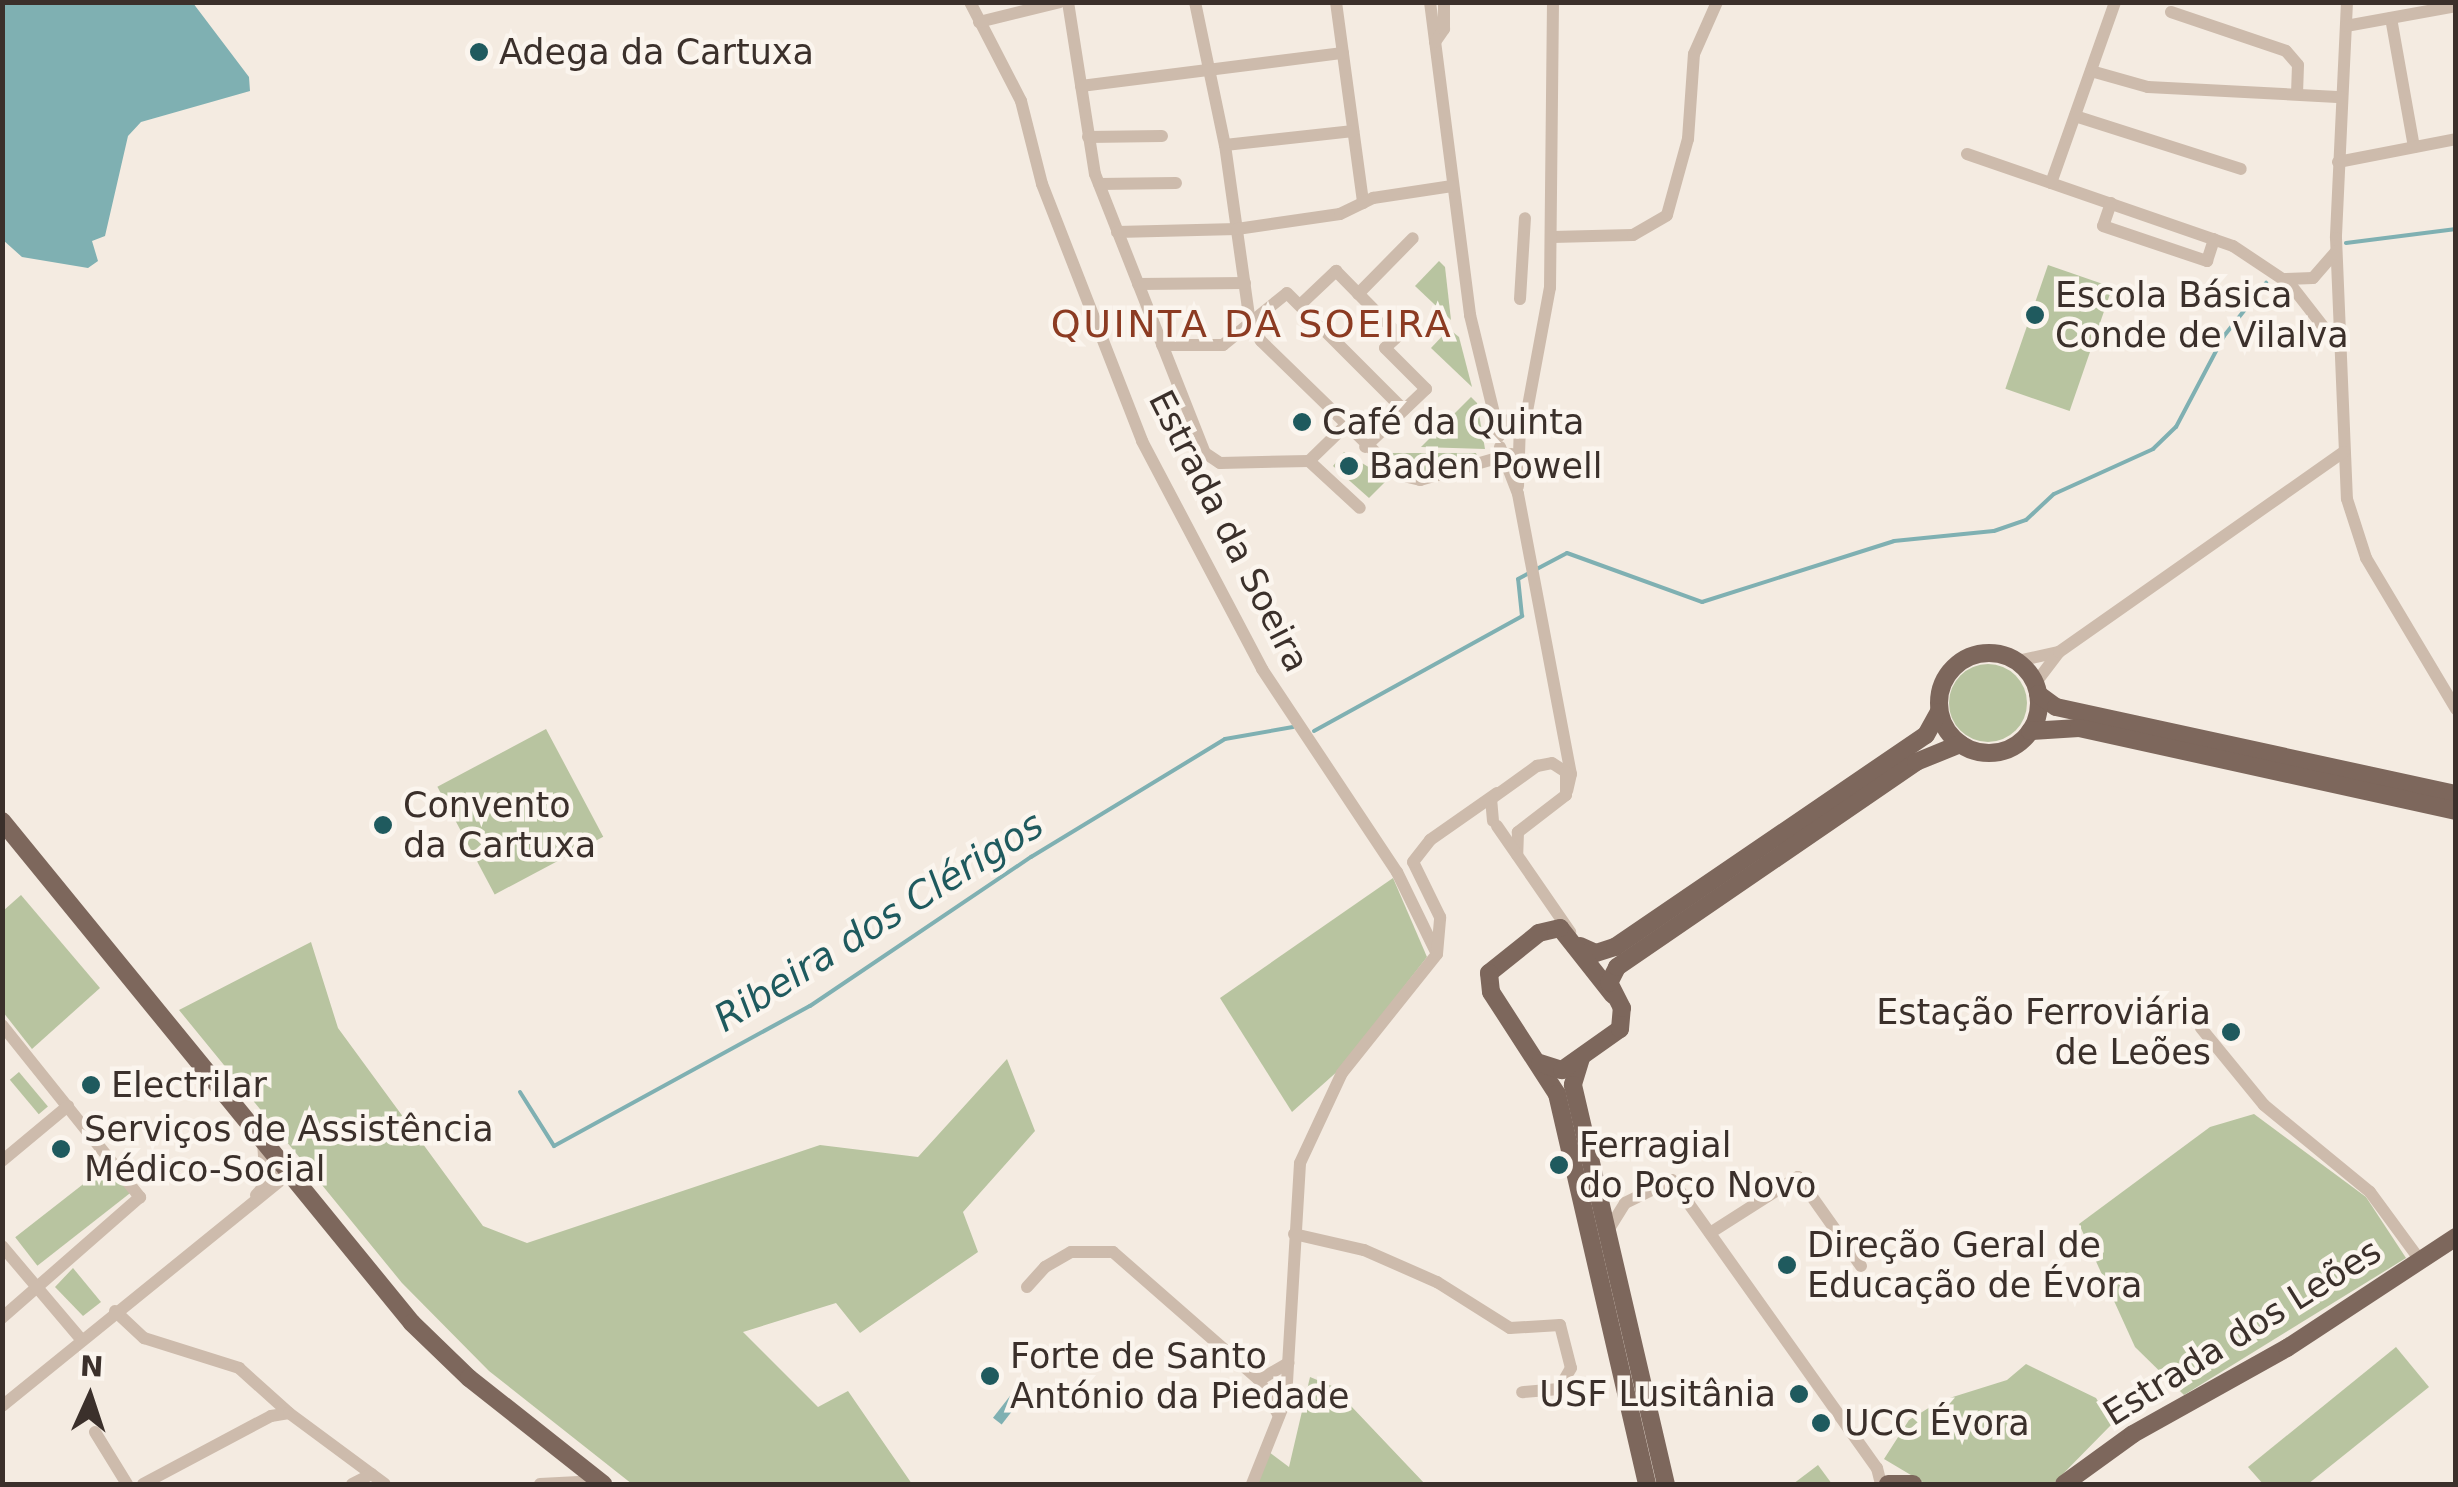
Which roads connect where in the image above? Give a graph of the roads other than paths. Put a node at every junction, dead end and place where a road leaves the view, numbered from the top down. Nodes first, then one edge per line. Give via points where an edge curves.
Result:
1 (970, 2) edge
2 (1060, 2) edge
3 (1068, 2) edge
4 (1195, 2) edge
5 (1336, 2) edge
6 (1430, 2) edge
7 (1444, 2) edge
8 (1554, 2) edge
9 (1717, 2) edge
10 (2115, 2) edge
11 (2347, 2) edge
12 (2456, 6) edge
13 (1006, 9) edge
14 (2171, 12) dead end
15 (2391, 18) junction
16 (978, 22) junction
17 (2346, 26) junction
18 (1435, 42) junction
19 (1342, 53) junction
20 (1211, 70) junction
21 (2091, 70) junction
22 (1081, 86) junction
23 (2297, 94) junction
24 (2342, 97) junction
25 (2075, 116) junction
26 (1353, 131) junction
27 (1162, 136) dead end
28 (1088, 137) junction
29 (2456, 139) edge
30 (1225, 144) junction
31 (2414, 148) junction
32 (1967, 154) dead end
33 (2338, 162) junction
34 (2241, 169) dead end
35 (1176, 182) dead end
36 (2052, 183) junction
37 (1098, 184) junction
38 (1452, 186) junction
39 (2111, 203) junction
40 (1363, 204) junction
41 (1526, 218) dead end
42 (1237, 228) junction
43 (1117, 232) junction
44 (1552, 236) junction
45 (1413, 238) dead end
46 (2214, 239) junction
47 (2337, 250) junction
48 (1525, 256) junction
49 (1551, 258) junction
50 (2282, 278) junction
51 (1138, 284) junction
52 (1245, 284) junction
53 (1358, 294) junction
54 (1520, 299) dead end
55 (1300, 306) junction
56 (1250, 324) junction
57 (1162, 345) junction
58 (2341, 350) junction
59 (1488, 388) junction
60 (1527, 397) junction
61 (1404, 410) junction
62 (1510, 420) junction
63 (1344, 426) junction
64 (1509, 445) junction
65 (1365, 447) junction
66 (2344, 452) junction
67 (1309, 461) junction
68 (2344, 476) junction
69 (2309, 481) junction
70 (1360, 508) dead end
71 (2059, 652) junction
72 (2017, 662) junction
73 (2036, 689) junction
74 (2456, 709) edge
75 (1939, 712) junction
76 (2030, 731) junction
77 (1562, 736) junction
78 (1960, 744) junction
79 (1537, 766) junction
80 (1568, 791) junction
81 (1497, 793) junction
82 (2456, 794) edge
83 (2456, 812) edge
84 (1464, 816) junction
85 (2, 821) edge
86 (1495, 824) junction
87 (1524, 827) junction
88 (1517, 855) junction
89 (1546, 898) junction
90 (1539, 933) junction
91 (1576, 940) junction
92 (1437, 954) junction
93 (1617, 1000) junction
94 (2, 1025) edge
95 (2201, 1028) dead end
96 (1582, 1058) junction
97 (1540, 1063) junction
98 (68, 1106) junction
99 (263, 1139) junction
100 (2, 1161) edge
101 (290, 1173) junction
102 (268, 1188) junction
103 (1598, 1195) junction
104 (310, 1197) junction
105 (1626, 1203) junction
106 (1607, 1232) junction
107 (1710, 1233) junction
108 (1294, 1234) junction
109 (2456, 1237) edge
110 (2, 1246) edge
111 (2420, 1260) junction
112 (1861, 1266) dead end
113 (1026, 1287) dead end
114 (38, 1288) junction
115 (115, 1311) junction
116 (2, 1318) edge
117 (81, 1339) junction
118 (1288, 1363) junction
119 (1259, 1380) junction
120 (1522, 1392) dead end
121 (2, 1406) edge
122 (290, 1413) junction
123 (1279, 1416) junction
124 (95, 1432) dead end
125 (576, 1466) junction
126 (1877, 1468) junction
127 (372, 1474) junction
128 (600, 1483) edge
129 (1896, 1483) edge
130 (127, 1484) edge
131 (143, 1484) edge
132 (352, 1484) edge
133 (385, 1484) edge
134 (540, 1484) edge
135 (552, 1484) edge
136 (1252, 1484) edge
137 (1648, 1484) edge
138 (1666, 1484) edge
139 (2064, 1484) edge

1 - 16 street, Estrada da Soeira
2 - 13 street
3 - 22 street
4 - 20 street
5 - 19 street
6 - 18 street
7 - 18 street via 1444,29
8 - 44 street
9 - 44 street via 1694,54 1688,139 1667,216 1634,235
10 - 21 street
11 - 17 street
12 - 15 street
13 - 16 street
14 - 23 street via 2286,52 2298,66
15 - 17 street
15 - 31 street
16 - 92 street, Estrada da Soeira via 1021,101 1042,184 1142,442 1262,670 1397,872
17 - 24 street
18 - 38 street
19 - 20 street
19 - 26 street
20 - 22 street
20 - 30 street
21 - 23 street via 2148,87
21 - 25 street
22 - 28 street
23 - 24 street
24 - 33 street
25 - 34 street
25 - 36 street
26 - 30 street
26 - 40 street
27 - 28 street
28 - 37 street
29 - 31 street
30 - 42 street
31 - 33 street
32 - 36 street
33 - 47 street
35 - 37 street
36 - 39 street
37 - 43 street
38 - 40 street
38 - 59 street
39 - 46 street
39 - 46 street via 2103,226 2120,232 2207,261
40 - 42 street via 1340,214
41 - 48 street
42 - 43 street
42 - 52 street
43 - 51 street
44 - 49 street
45 - 53 street
46 - 50 street
47 - 50 street via 2313,278
47 - 58 street
48 - 49 street
48 - 54 street
49 - 60 street
50 - 58 street
51 - 52 street
51 - 57 street
52 - 56 street
53 - 55 street via 1336,271
53 - 61 street via 1399,334 1385,348 1426,388
55 - 56 street via 1287,293
55 - 61 street
56 - 57 street via 1223,345
56 - 63 street
57 - 67 street via 1212,460
58 - 66 street
59 - 62 street
59 - 64 street
60 - 62 street
60 - 64 street
61 - 65 street
62 - 64 street
63 - 65 street
63 - 67 street
64 - 65 street via 1420,480 1400,475
64 - 77 street
66 - 68 street
66 - 69 street
67 - 70 street
68 - 69 street
68 - 74 street via 2361,548
69 - 71 street
71 - 72 street
71 - 73 street
72 - 73 main road
72 - 75 main road via 1979,654 1961,661 1939,693
73 - 76 main road
73 - 82 main road via 2056,707
75 - 78 main road
75 - 91 main road via 1926,735 1616,948 1596,953
76 - 78 main road via 1998,752
76 - 83 main road via 2079,728
77 - 79 street via 1558,753
77 - 80 street
78 - 93 main road via 1916,762 1617,967 1608,982
79 - 80 street via 1562,767
79 - 81 street
80 - 87 street
81 - 84 street
81 - 86 street via 1489,806
84 - 86 street via 1479,812
84 - 92 street via 1412,862 1440,917
85 - 99 main road
86 - 87 street
86 - 88 street
87 - 88 street via 1515,838
88 - 89 street
89 - 90 street via 1551,914
89 - 91 street
90 - 91 main road via 1556,927
90 - 97 main road via 1495,963 1488,978
91 - 93 main road
92 - 108 street via 1342,1073 1315,1123 1300,1163
93 - 96 main road via 1620,1029
94 - 98 street
95 - 111 street via 2264,1105 2370,1192
96 - 97 main road via 1556,1071
96 - 103 main road via 1572,1079
97 - 137 main road via 1560,1105
98 - 100 street
98 - 114 street via 140,1197
99 - 101 main road
99 - 102 street
101 - 102 street
101 - 104 main road
102 - 104 street
102 - 115 street
103 - 105 street
103 - 106 main road
104 - 125 main road via 412,1322 468,1378
105 - 106 street
105 - 107 street via 1672,1180
106 - 138 main road
107 - 112 street via 1798,1177
107 - 126 street
108 - 118 street
108 - 120 street via 1364,1250 1436,1282 1510,1328 1560,1325 1571,1368 1559,1389
109 - 111 main road, Estrada dos Leões
110 - 114 street
111 - 139 main road, Estrada dos Leões via 2286,1348 2133,1434
113 - 119 street via 1071,1252 1113,1252
114 - 116 street
114 - 117 street
115 - 117 street
115 - 122 street via 144,1338 239,1368
117 - 121 street
118 - 119 street
118 - 123 street
119 - 123 street
122 - 127 street
122 - 131 street via 271,1416
123 - 136 street
124 - 130 street
125 - 128 main road
125 - 135 street
126 - 129 street
126 - 129 street
127 - 132 street
127 - 133 street
128 - 135 street
134 - 135 street

